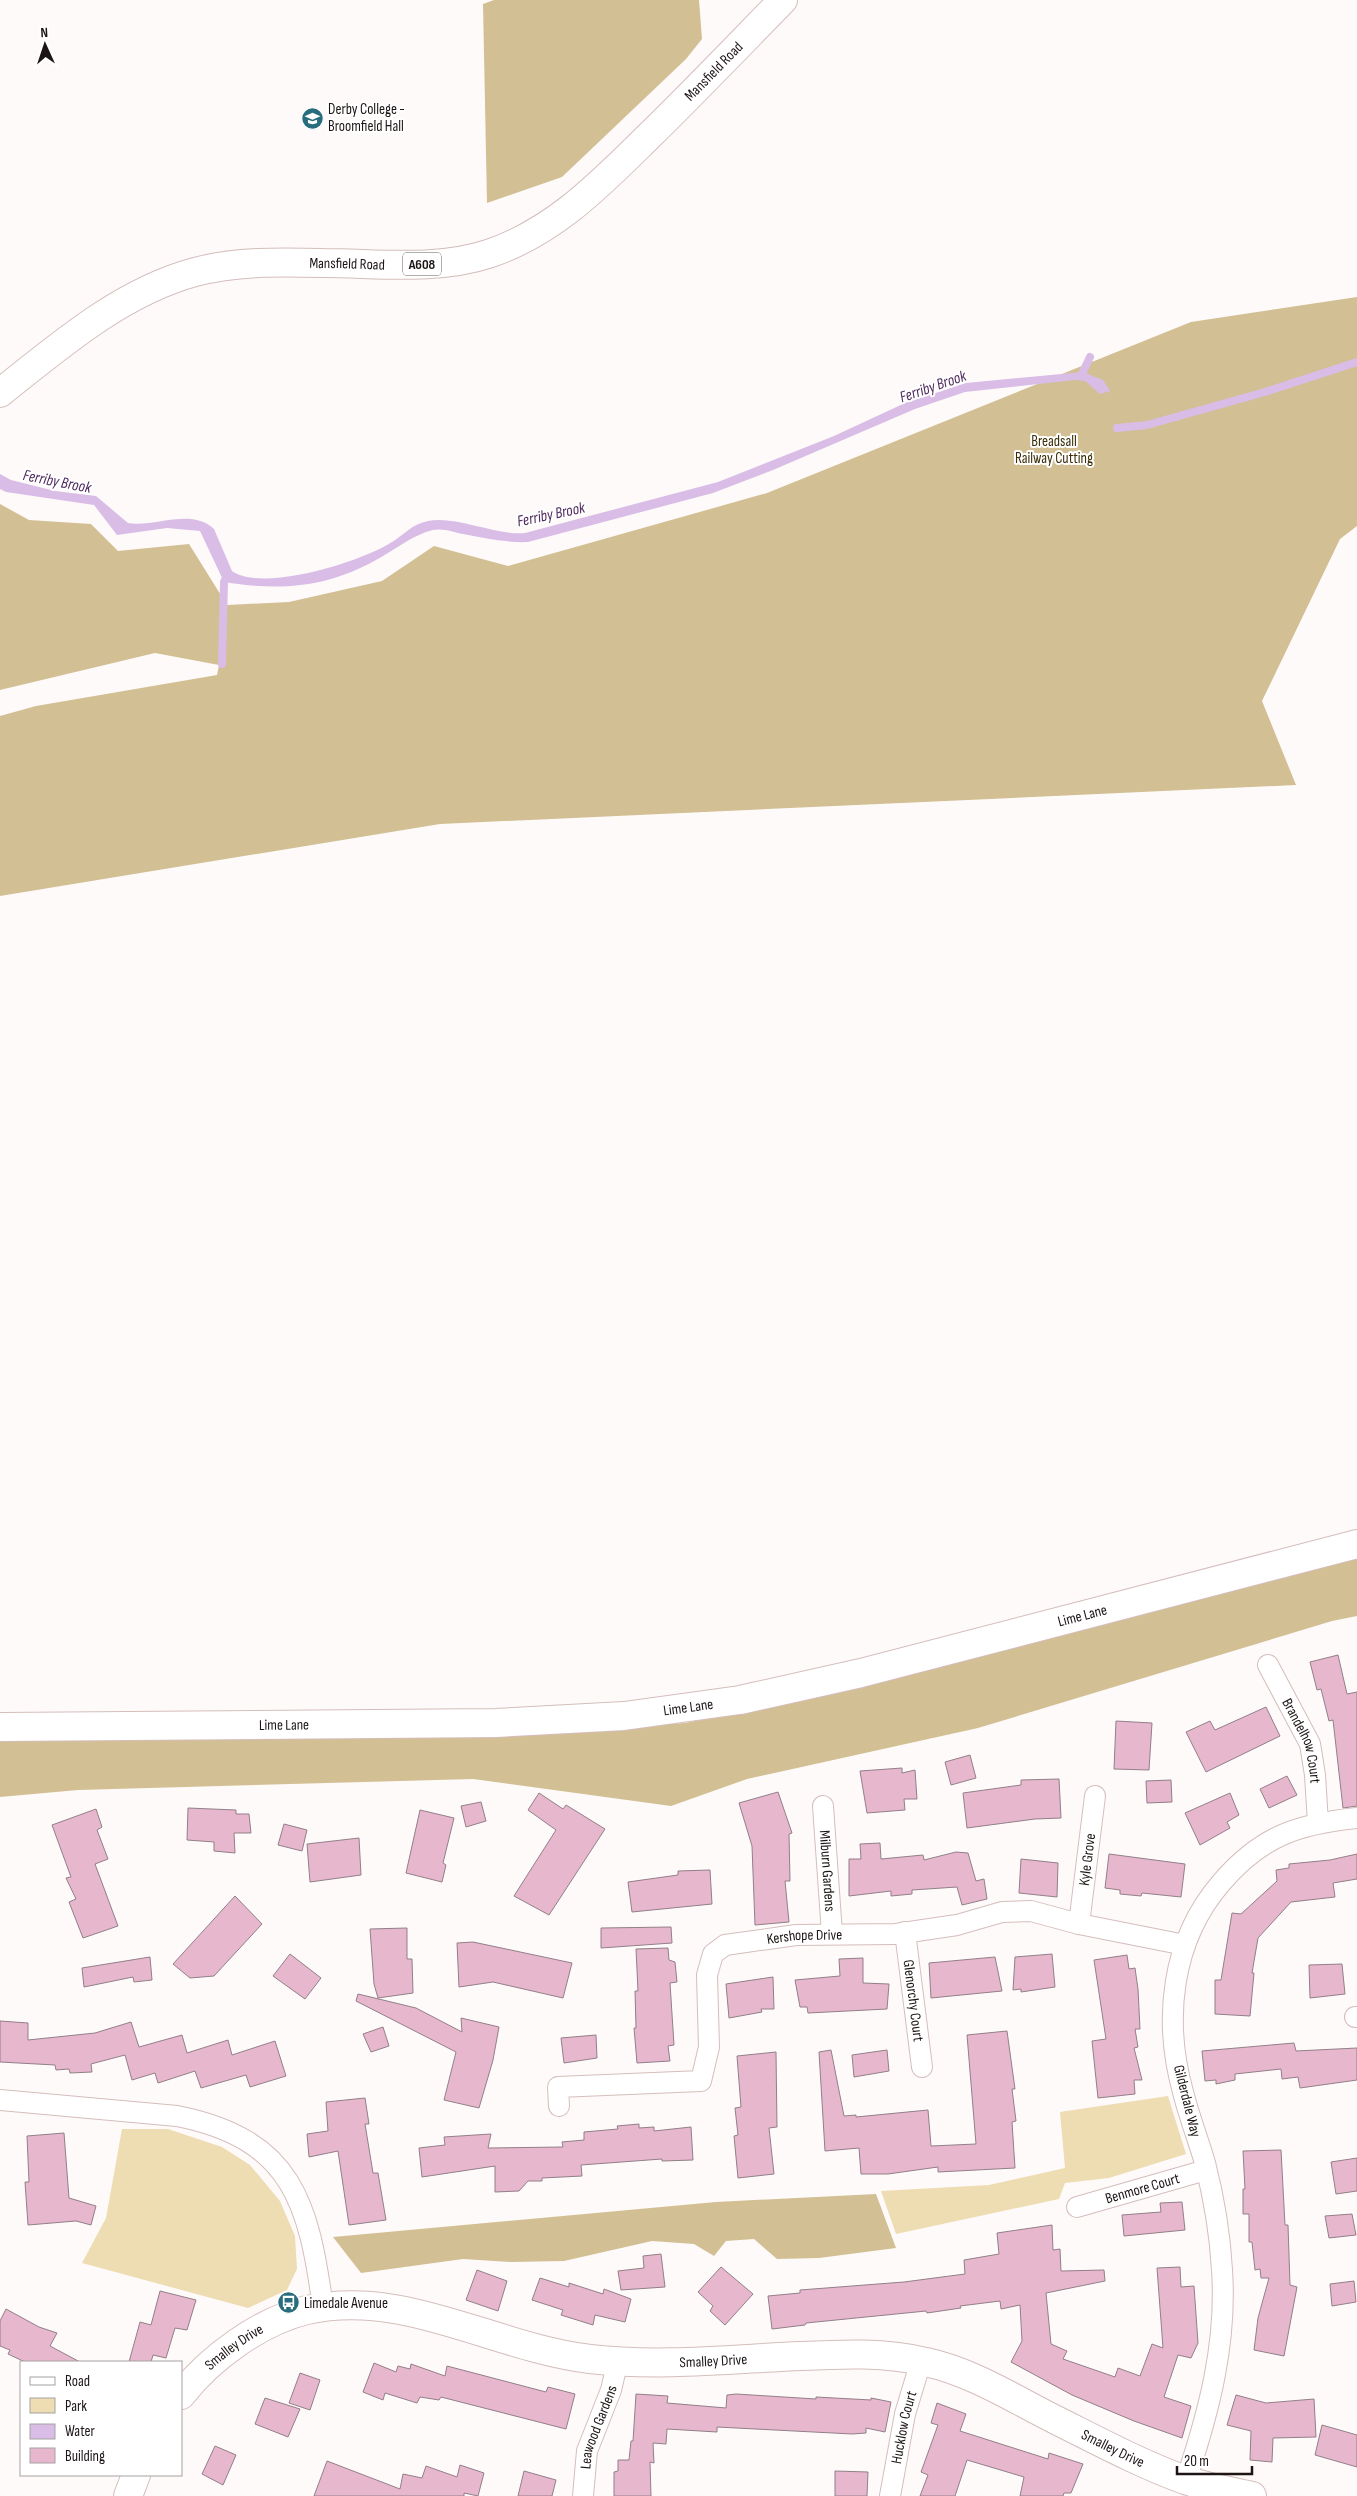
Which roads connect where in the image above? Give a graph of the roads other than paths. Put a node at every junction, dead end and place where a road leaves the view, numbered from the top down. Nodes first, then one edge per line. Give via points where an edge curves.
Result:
1 (783, 0) edge
2 (0, 393) edge
3 (1357, 1544) edge
4 (1268, 1664) dead end
5 (0, 1727) edge
6 (1095, 1796) dead end
7 (823, 1806) dead end
8 (1357, 1818) edge
9 (1318, 1823) junction
10 (1079, 1924) junction
11 (905, 1932) junction
12 (832, 1934) junction
13 (1185, 1944) junction
14 (922, 2067) dead end
15 (0, 2100) edge
16 (559, 2106) dead end
17 (1206, 2170) junction
18 (1076, 2207) dead end
19 (323, 2308) junction
20 (618, 2360) junction
21 (921, 2360) junction
22 (182, 2394) edge
23 (136, 2476) edge
24 (1186, 2480) junction
25 (128, 2496) edge
26 (583, 2496) edge
27 (890, 2496) edge
28 (1252, 2496) edge

1 - 2 street, Mansfield Road / A608 via 591,192 553,222 517,242 488,254 427,264 272,263 196,272 147,290 117,307
3 - 5 street, Lime Lane via 861,1674 740,1700 633,1715 496,1723
4 - 9 street, Brandelhow Court via 1310,1744
6 - 10 street, Kyle Grove
7 - 12 street, Milburn Gardens
8 - 9 street, Gilderdale Way
9 - 13 street, Gilderdale Way via 1287,1831 1245,1858 1212,1894
10 - 11 street, Kershope Drive via 1031,1911 1002,1912 957,1924
10 - 13 street, Kershope Drive
11 - 12 street, Kershope Drive
11 - 14 street, Glenorchy Court
12 - 16 street, Kershope Drive via 725,1944 713,1954 707,1975 709,2047 701,2081 558,2086
13 - 17 street, Gilderdale Way via 1174,1983 1175,2040 1182,2090
15 - 19 street via 177,2116 227,2129 264,2155 295,2190 315,2253
17 - 18 street, Benmore Court
17 - 24 street, Gilderdale Way via 1222,2261 1222,2336 1206,2415
19 - 20 street, Smalley Drive via 349,2305 388,2307 552,2353
19 - 22 street, Smalley Drive via 305,2311 264,2327 206,2366
20 - 21 street, Smalley Drive via 649,2362 843,2354
20 - 26 street, Leawood Gardens via 611,2390 587,2452
21 - 24 street, Smalley Drive via 972,2378
21 - 27 street, Hucklow Court via 905,2414
23 - 25 street
24 - 28 street, Smalley Drive

